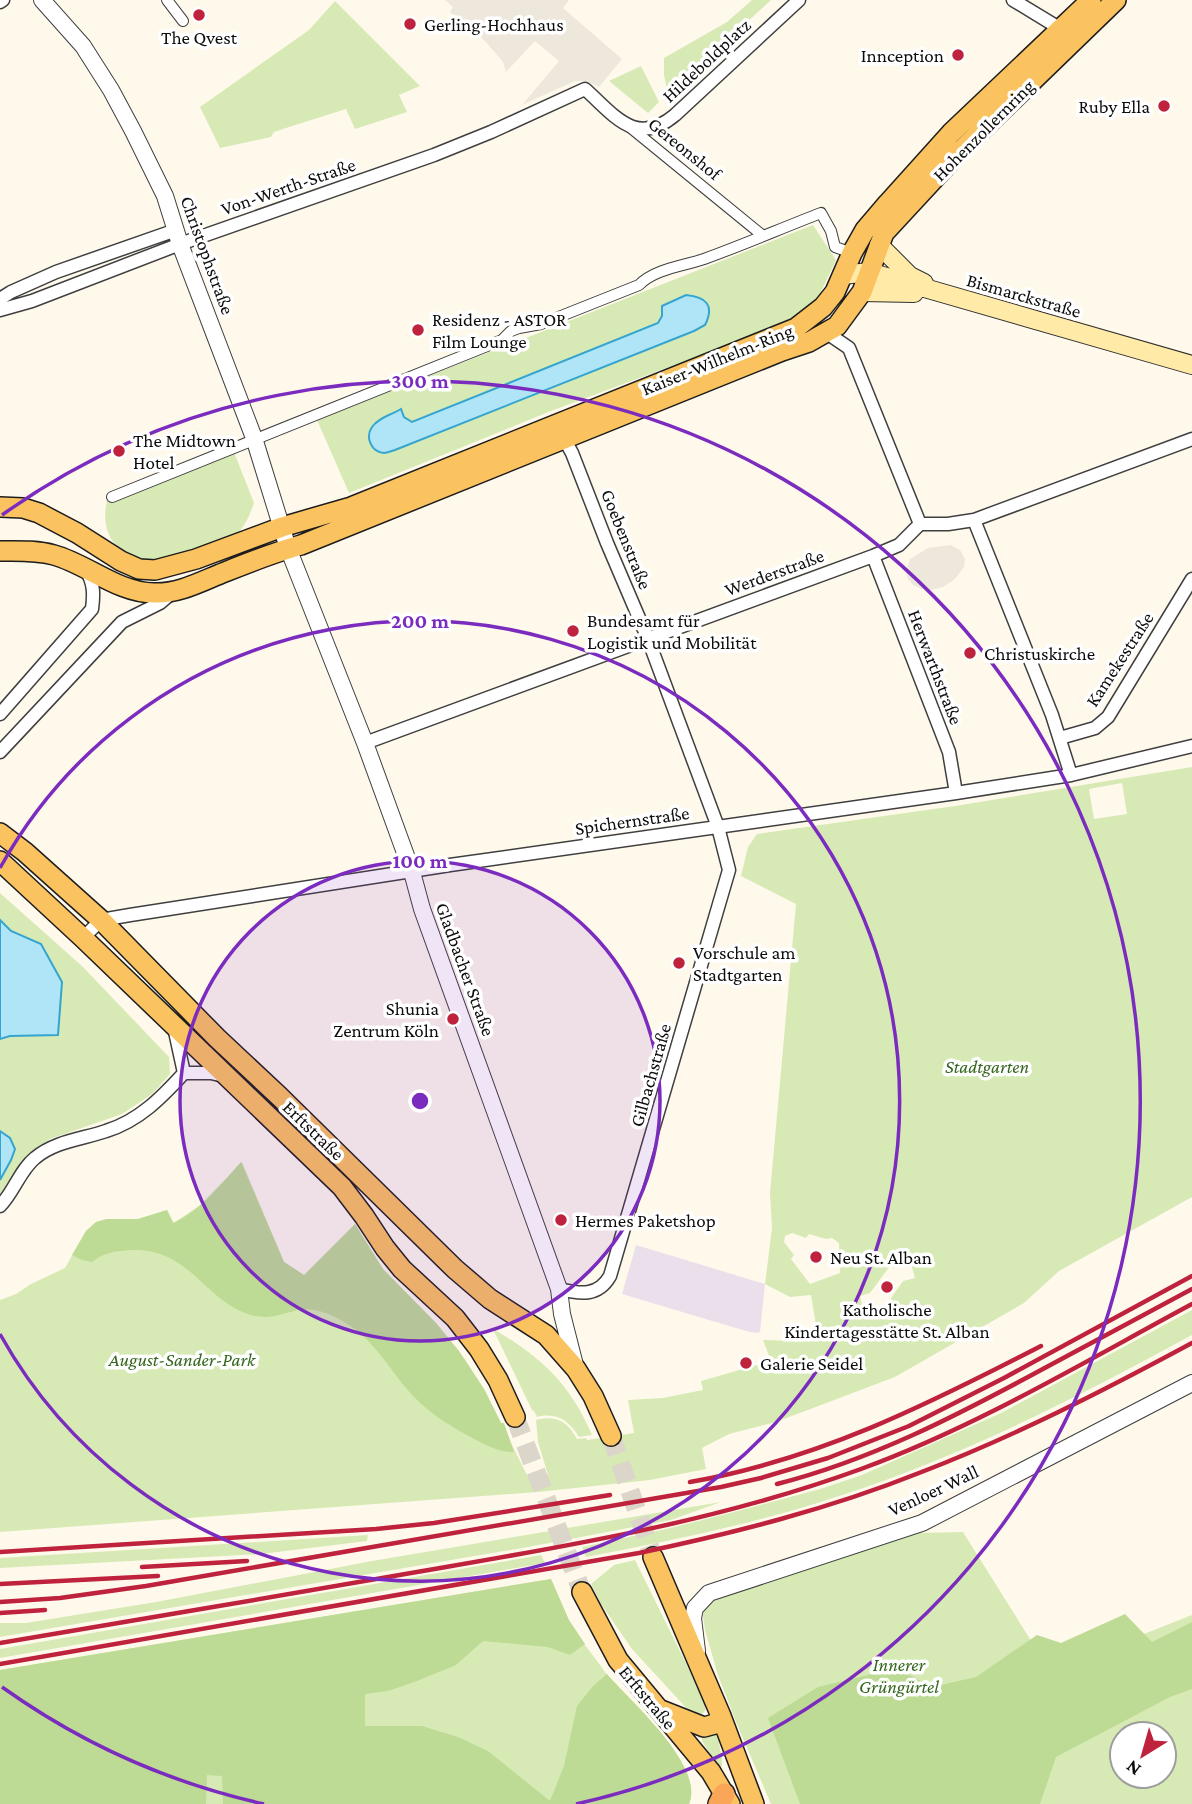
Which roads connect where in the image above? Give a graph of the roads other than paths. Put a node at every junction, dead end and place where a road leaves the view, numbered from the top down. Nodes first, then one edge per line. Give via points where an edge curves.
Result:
1 (42, 0) edge
2 (167, 0) edge
3 (799, 0) edge
4 (1013, 0) edge
5 (1091, 0) edge
6 (1116, 0) edge
7 (183, 21) dead end
8 (1069, 34) junction
9 (585, 89) joint
10 (631, 128) junction
11 (762, 235) junction
12 (178, 237) junction
13 (878, 245) junction
14 (852, 253) junction
15 (869, 272) junction
16 (843, 275) junction
17 (862, 292) junction
18 (946, 294) junction
19 (0, 299) edge
20 (0, 310) edge
21 (827, 333) junction
22 (1192, 365) edge
23 (561, 431) junction
24 (254, 438) junction
25 (1192, 439) edge
26 (112, 497) dead end
27 (0, 507) edge
28 (974, 520) junction
29 (920, 524) junction
30 (282, 527) junction
31 (288, 548) junction
32 (0, 551) edge
33 (873, 556) junction
34 (83, 567) junction
35 (1192, 579) edge
36 (173, 592) junction
37 (648, 639) junction
38 (0, 714) edge
39 (1060, 738) junction
40 (365, 743) junction
41 (1192, 746) edge
42 (0, 751) edge
43 (1071, 775) junction
44 (956, 793) junction
45 (718, 827) junction
46 (0, 833) edge
47 (0, 861) edge
48 (412, 872) junction
49 (101, 920) junction
50 (83, 938) junction
51 (174, 1027) junction
52 (184, 1073) junction
53 (227, 1077) junction
54 (0, 1206) edge
55 (559, 1289) junction
56 (576, 1369) junction
57 (1192, 1384) edge
58 (515, 1417) tunnel mouth
59 (611, 1436) tunnel mouth
60 (653, 1557) tunnel mouth
61 (582, 1592) tunnel mouth
62 (698, 1661) junction
63 (657, 1708) junction
64 (721, 1716) junction
65 (735, 1749) junction
66 (724, 1801) edge
67 (754, 1804) edge

1 - 12 street, Christophstraße via 83,46 111,90 160,185
2 - 7 street
3 - 10 street, Hildeboldplatz via 666,123 643,130
4 - 8 street
5 - 8 main road, Hohenzollernring
6 - 8 main road, Hohenzollernring
8 - 13 main road, Hohenzollernring via 884,233
8 - 14 main road, Hohenzollernring via 951,133 865,230
9 - 10 street, Gereonshof
9 - 12 street, Von-Werth-Straße via 434,155
10 - 11 street, Gereonshof
11 - 14 street via 821,213 835,247
11 - 24 street via 654,274 639,285 541,324 511,331 502,340
12 - 19 street, Von-Werth-Straße via 57,272
12 - 20 street, Von-Werth-Straße via 79,284
12 - 24 street, Christophstraße
13 - 15 main road, Hohenzollernring
13 - 18 main road via 910,276
14 - 16 main road, Kaiser-Wilhelm-Ring
15 - 16 main road, Bismarckstraße
15 - 17 main road, Kaiser-Wilhelm-Ring
15 - 18 main road, Bismarckstraße
16 - 23 main road, Kaiser-Wilhelm-Ring via 823,307 796,328
17 - 18 main road
17 - 21 main road, Kaiser-Wilhelm-Ring
18 - 22 main road, Bismarckstraße
21 - 23 main road, Kaiser-Wilhelm-Ring
21 - 29 street via 849,348
23 - 30 main road, Kaiser-Wilhelm-Ring via 351,507
23 - 31 main road, Kaiser-Wilhelm-Ring
23 - 37 street, Goebenstraße
24 - 26 street
24 - 30 street, Christophstraße
25 - 28 street
27 - 30 main road, Kaiser-Wilhelm-Ring via 39,513 139,569 155,570 196,559
28 - 29 street
28 - 39 street
29 - 33 street, Werderstraße via 899,545
30 - 31 street, Christophstraße
31 - 36 main road, Kaiser-Wilhelm-Ring
31 - 40 street, Gladbacher Straße
32 - 34 main road, Kaiser-Wilhelm-Ring via 52,555
33 - 37 street, Werderstraße
33 - 44 street, Herwarthstraße via 949,752
34 - 36 main road, Kaiser-Wilhelm-Ring via 127,588
34 - 38 street via 91,579 92,609
35 - 39 street, Kamekestraße via 1108,717 1095,728
36 - 42 street via 122,622
37 - 40 street, Werderstraße
37 - 45 street, Goebenstraße
39 - 43 street
40 - 48 street, Gladbacher Straße
41 - 43 street, Spichernstraße
43 - 44 street, Spichernstraße
44 - 45 street, Spichernstraße
45 - 48 street, Spichernstraße
45 - 55 street, Gilbachstraße via 729,870 610,1276 604,1286 588,1292
46 - 49 main road, Erftstraße
47 - 50 main road, Erftstraße
48 - 49 street, Spichernstraße
48 - 55 street, Gladbacher Straße
49 - 50 street
49 - 56 main road, Erftstraße via 456,1269 490,1299 546,1335
50 - 51 main road, Erftstraße
51 - 52 street
51 - 53 main road, Erftstraße
52 - 53 street
52 - 54 street via 130,1122 53,1147 34,1159
53 - 58 main road, Erftstraße via 342,1187 402,1269 455,1318 498,1380
55 - 56 street, Gladbacher Straße
56 - 59 main road, Erftstraße
57 - 62 street, Venloer Wall via 922,1523 709,1593 695,1608 693,1618
60 - 62 main road
61 - 63 main road, Erftstraße via 618,1660
62 - 64 main road
63 - 64 main road via 704,1727
63 - 66 main road, Erftstraße via 711,1772
64 - 65 main road
65 - 66 main road
65 - 67 main road

